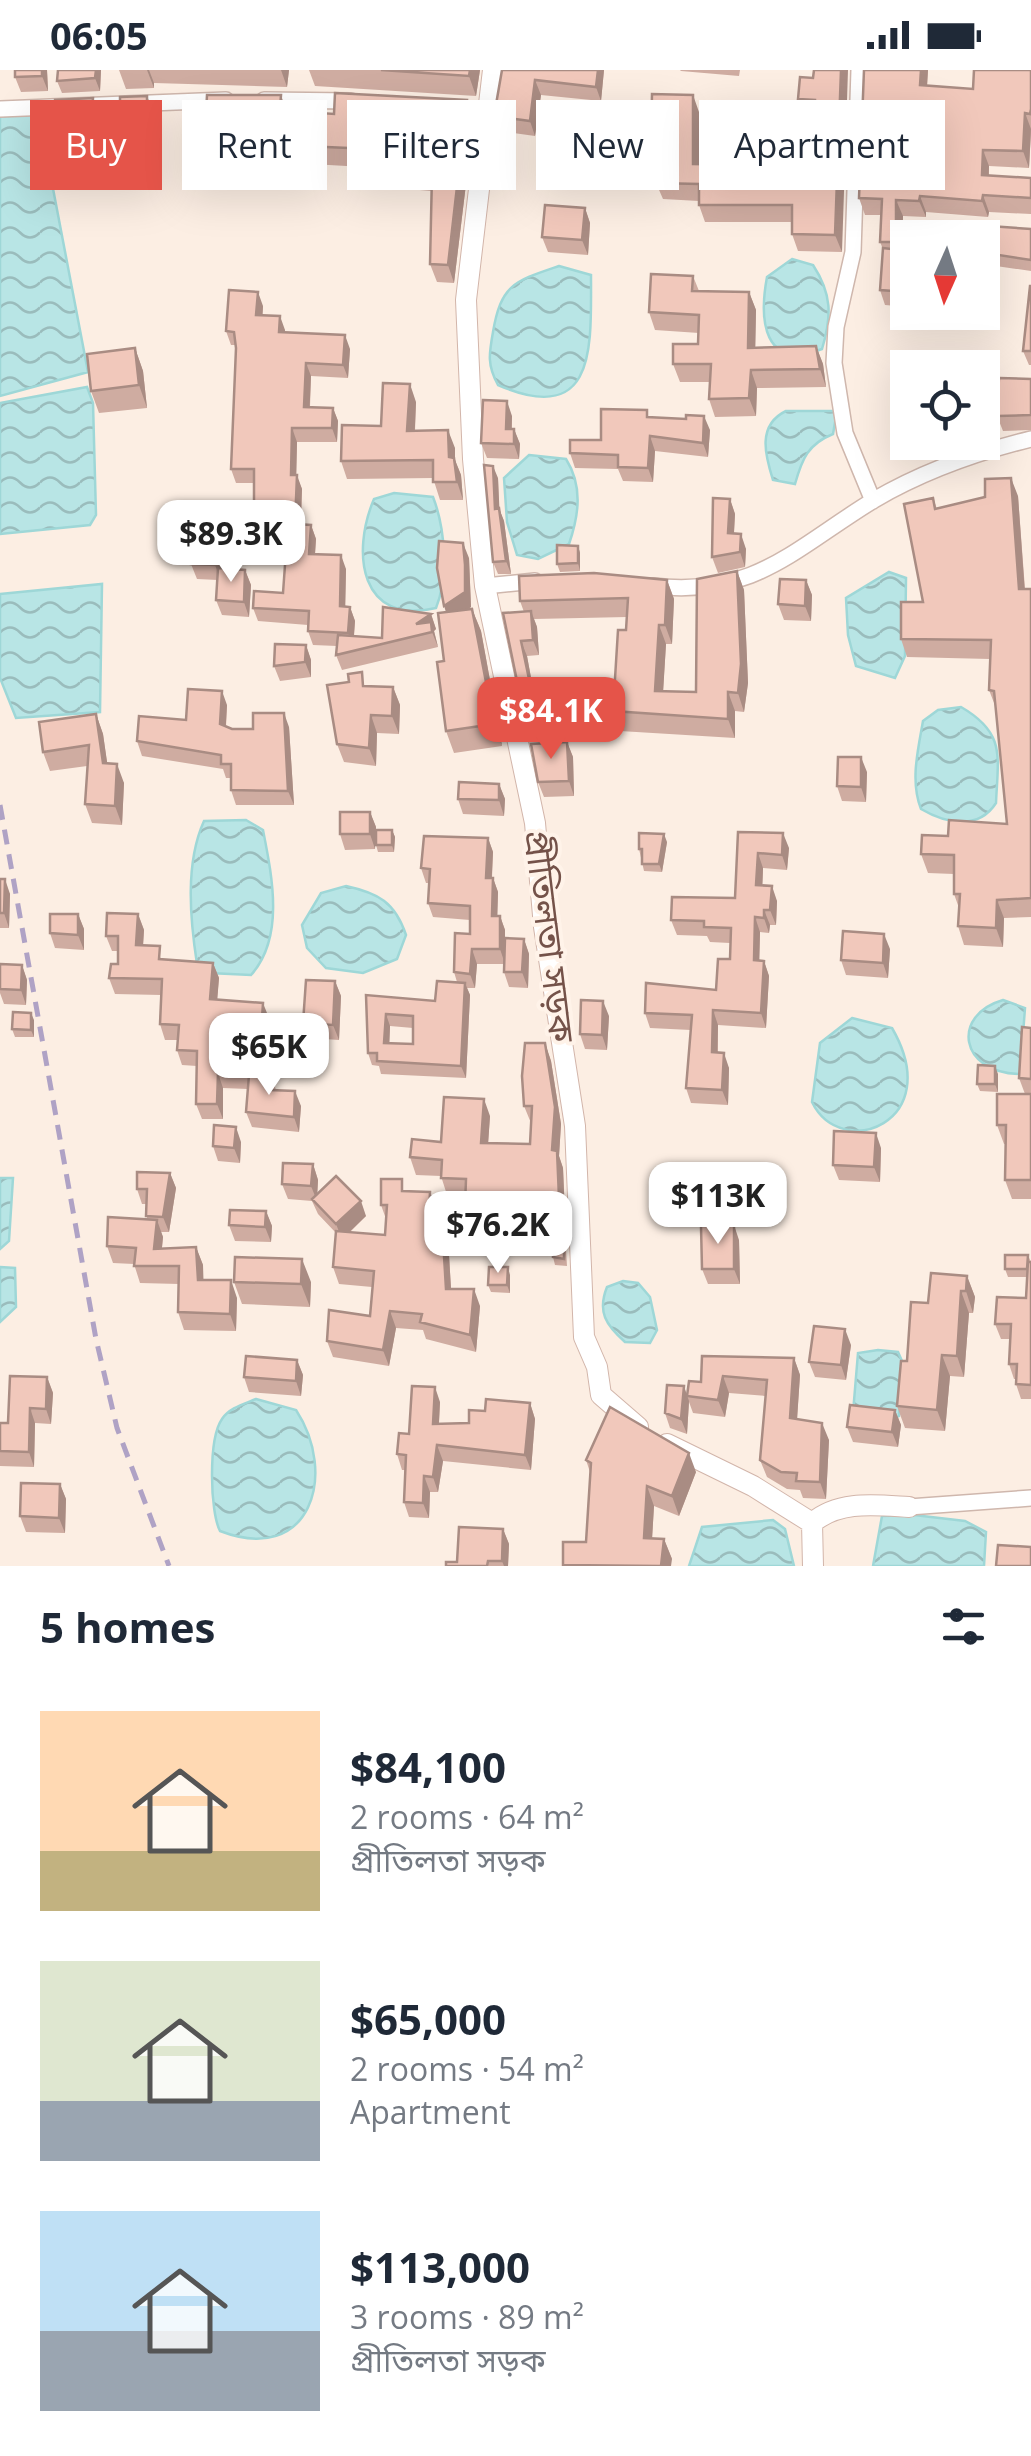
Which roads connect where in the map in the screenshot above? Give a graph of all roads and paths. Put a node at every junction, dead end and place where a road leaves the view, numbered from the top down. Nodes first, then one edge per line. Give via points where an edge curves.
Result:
1 (493, 70) edge
2 (859, 70) edge
3 (182, 102) edge
4 (0, 109) edge
5 (1031, 439) edge
6 (873, 501) junction
7 (561, 581) edge
8 (638, 584) edge
9 (484, 586) junction
10 (1031, 1498) edge
11 (909, 1507) joint
12 (812, 1523) junction
13 (813, 1566) edge

1 - 9 main road, প্রীতিলতা সড়ক via 480,107 466,300
2 - 6 street via 853,252 834,363 845,433
3 - 4 street
5 - 6 street via 950,465
6 - 8 street via 754,577 692,589
7 - 9 street
9 - 12 main road, প্রীতিলতা সড়ক via 535,823 575,1126 584,1337 598,1367 600,1394 629,1421
10 - 11 street
11 - 12 main road via 828,1510
12 - 13 main road

